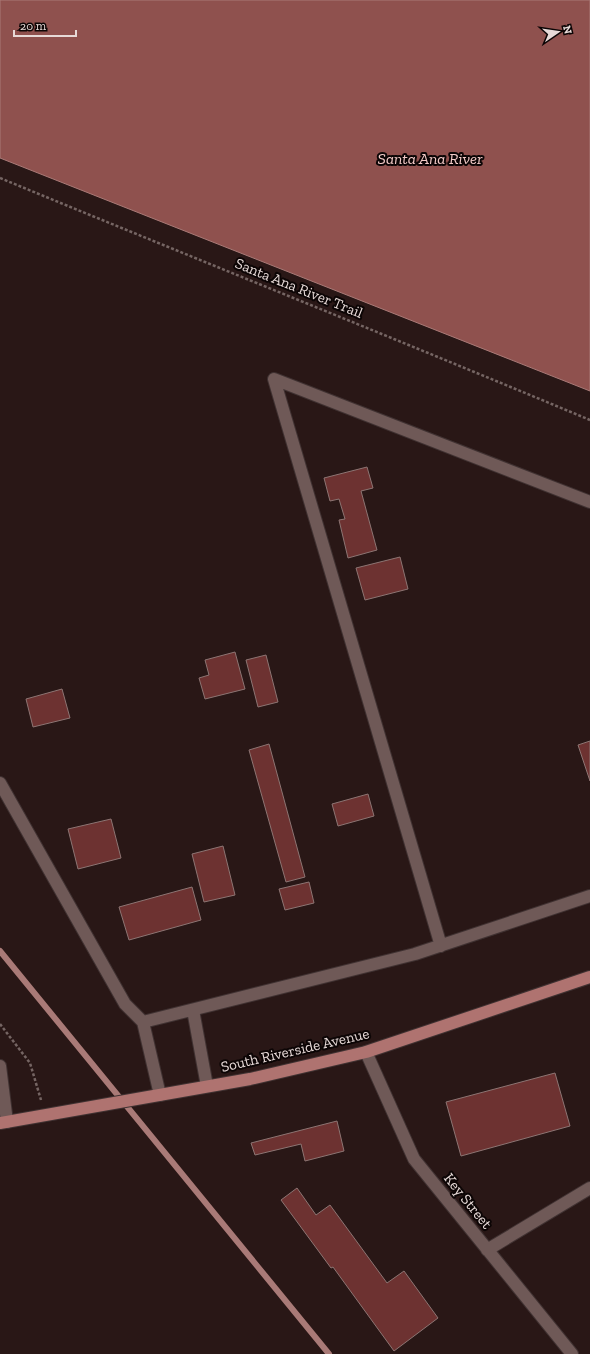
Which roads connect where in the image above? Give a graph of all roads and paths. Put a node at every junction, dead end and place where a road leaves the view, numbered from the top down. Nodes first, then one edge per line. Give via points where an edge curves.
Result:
1 (0, 178) edge
2 (590, 420) edge
3 (590, 502) edge
4 (0, 783) edge
5 (590, 896) edge
6 (442, 946) junction
7 (590, 977) edge
8 (193, 1010) junction
9 (143, 1022) junction
10 (0, 1024) edge
11 (366, 1052) junction
12 (0, 1066) edge
13 (207, 1086) junction
14 (160, 1095) junction
15 (45, 1115) junction
16 (4, 1122) edge
17 (590, 1188) edge
18 (487, 1250) junction
19 (572, 1354) edge

1 - 2 path, Santa Ana River Trail
3 - 6 street via 274,379
4 - 9 street via 125,1004
5 - 6 street
6 - 8 street
7 - 11 main road, South Riverside Avenue
8 - 9 street
8 - 13 street
9 - 14 street
10 - 15 path via 30,1063
11 - 13 main road, South Riverside Avenue via 250,1079
11 - 18 street, Key Street via 414,1160
12 - 16 street
13 - 14 main road, South Riverside Avenue
14 - 15 main road, South Riverside Avenue
15 - 16 main road, South Riverside Avenue
17 - 18 street
18 - 19 street, Key Street

